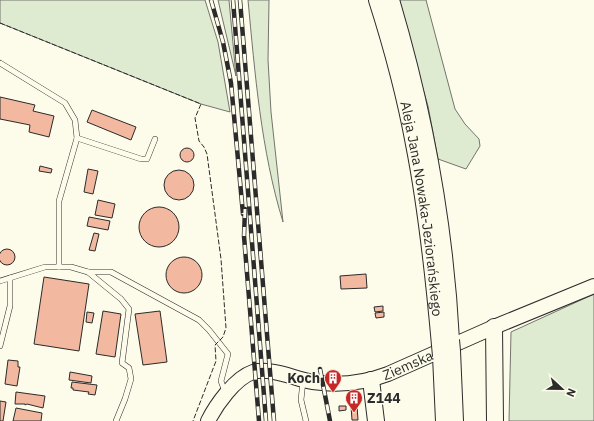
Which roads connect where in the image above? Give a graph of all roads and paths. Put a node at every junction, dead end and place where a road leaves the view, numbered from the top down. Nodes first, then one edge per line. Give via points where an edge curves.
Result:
1 (377, 0) edge
2 (390, 0) edge
3 (0, 63) edge
4 (77, 138) junction
5 (155, 140) dead end
6 (59, 267) junction
7 (88, 272) junction
8 (10, 278) junction
9 (0, 281) edge
10 (594, 286) edge
11 (494, 327) junction
12 (0, 346) edge
13 (446, 348) junction
14 (303, 380) junction
15 (371, 380) junction
16 (225, 394) junction
17 (116, 421) edge
18 (208, 421) edge
19 (306, 421) edge
20 (376, 421) edge
21 (444, 421) edge
22 (456, 421) edge
23 (495, 421) edge

1 - 13 main road, Aleja Jana Nowaka-Jeziorańskiego via 415,144
2 - 13 main road, Aleja Jana Nowaka-Jeziorańskiego via 416,90 441,226 447,280
3 - 4 lane via 65,103 75,120
4 - 5 lane via 141,159 147,159
4 - 6 lane via 59,201
6 - 7 lane via 71,267
6 - 8 lane via 45,267
7 - 16 lane via 111,272 202,323 228,354 221,381
7 - 17 lane via 121,299 129,309 122,363 129,368 131,379
8 - 9 lane
8 - 12 lane via 10,306
10 - 11 street, Ziemska
11 - 15 street, Ziemska via 432,356
11 - 23 main road
13 - 21 main road, Aleja Jana Nowaka-Jeziorańskiego
13 - 22 main road, Aleja Jana Nowaka-Jeziorańskiego
14 - 15 street, Ziemska via 339,384
14 - 16 street, Ziemska via 274,372 255,372 243,378
14 - 19 lane via 301,400
15 - 20 main road
16 - 18 street, Ziemska

